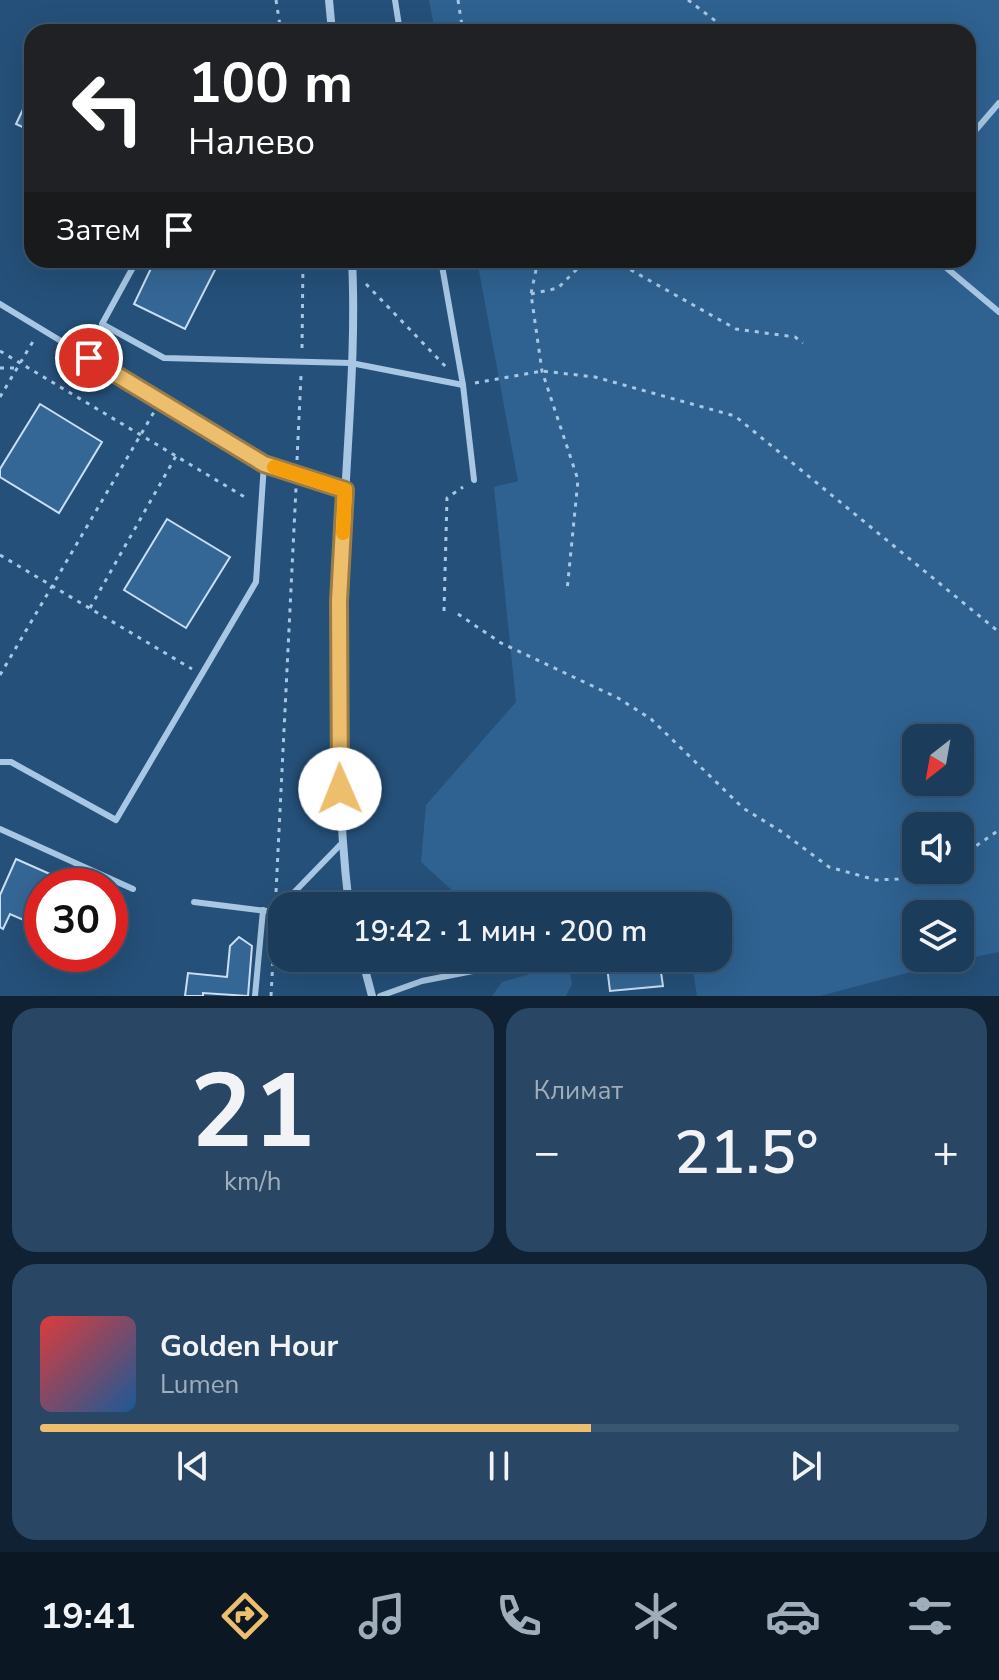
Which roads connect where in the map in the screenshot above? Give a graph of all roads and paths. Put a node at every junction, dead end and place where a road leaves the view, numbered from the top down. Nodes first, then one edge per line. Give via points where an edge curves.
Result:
1 (276, 0) edge
2 (329, 0) edge
3 (395, 0) edge
4 (458, 0) edge
5 (688, 0) edge
6 (280, 24) edge
7 (331, 24) edge
8 (399, 24) edge
9 (462, 24) edge
10 (720, 24) edge
11 (999, 103) edge
12 (976, 130) edge
13 (133, 268) edge
14 (303, 268) edge
15 (352, 268) edge
16 (355, 268) edge
17 (442, 268) edge
18 (536, 268) edge
19 (578, 268) edge
20 (627, 268) edge
21 (947, 268) edge
22 (531, 294) junction
23 (0, 304) edge
24 (999, 312) edge
25 (41, 329) junction
26 (803, 343) dead end
27 (0, 351) edge
28 (20, 363) junction
29 (302, 363) junction
30 (351, 363) junction
31 (0, 368) edge
32 (16, 368) junction
33 (542, 371) junction
34 (463, 385) junction
35 (0, 397) edge
36 (161, 401) junction
37 (141, 435) junction
38 (176, 456) junction
39 (264, 464) junction
40 (297, 474) junction
41 (474, 480) joint
42 (345, 490) junction
43 (262, 507) junction
44 (0, 555) edge
45 (52, 586) junction
46 (567, 591) dead end
47 (90, 608) junction
48 (444, 611) dead end
49 (458, 614) dead end
50 (999, 632) edge
51 (0, 675) edge
52 (202, 675) junction
53 (0, 762) edge
54 (0, 829) edge
55 (999, 830) edge
56 (342, 843) junction
57 (974, 847) edge
58 (902, 878) edge
59 (133, 889) dead end
60 (276, 892) edge
61 (294, 892) edge
62 (347, 892) edge
63 (194, 902) dead end
64 (263, 910) junction
65 (268, 911) edge
66 (272, 972) edge
67 (366, 972) edge
68 (468, 972) edge
69 (255, 996) edge
70 (271, 996) edge
71 (372, 996) edge
72 (380, 996) edge

1 - 6 path
2 - 7 street
3 - 8 lane
4 - 9 path
5 - 10 path
11 - 12 lane
13 - 29 lane via 102,324 164,358
14 - 29 path
15 - 30 street
16 - 34 path
17 - 34 lane
18 - 22 path
19 - 22 path via 558,288
20 - 26 path via 736,329 795,337
21 - 24 lane
22 - 33 path
23 - 25 lane
25 - 28 path
25 - 36 lane
27 - 28 path
28 - 32 path
28 - 37 path
29 - 30 lane
29 - 40 path
30 - 34 lane
30 - 42 street
31 - 32 path
32 - 35 path
33 - 34 path
33 - 46 path via 578,480
33 - 50 path via 595,377 735,416
34 - 41 lane
36 - 37 path
36 - 39 lane
37 - 38 path
37 - 45 path
38 - 43 path
38 - 47 path
39 - 40 lane
39 - 43 lane
40 - 42 lane
40 - 60 path
41 - 48 path via 447,498
42 - 56 street via 339,601
43 - 52 lane via 256,582
44 - 45 path
45 - 47 path
45 - 51 path
47 - 52 path
49 - 58 path via 501,643 651,719 743,808 829,867 876,880
52 - 53 lane via 116,820 11,762
54 - 59 lane
55 - 57 path
56 - 61 lane
56 - 62 street
63 - 64 lane
64 - 65 lane
64 - 69 lane
66 - 70 path
67 - 71 street
68 - 72 lane

